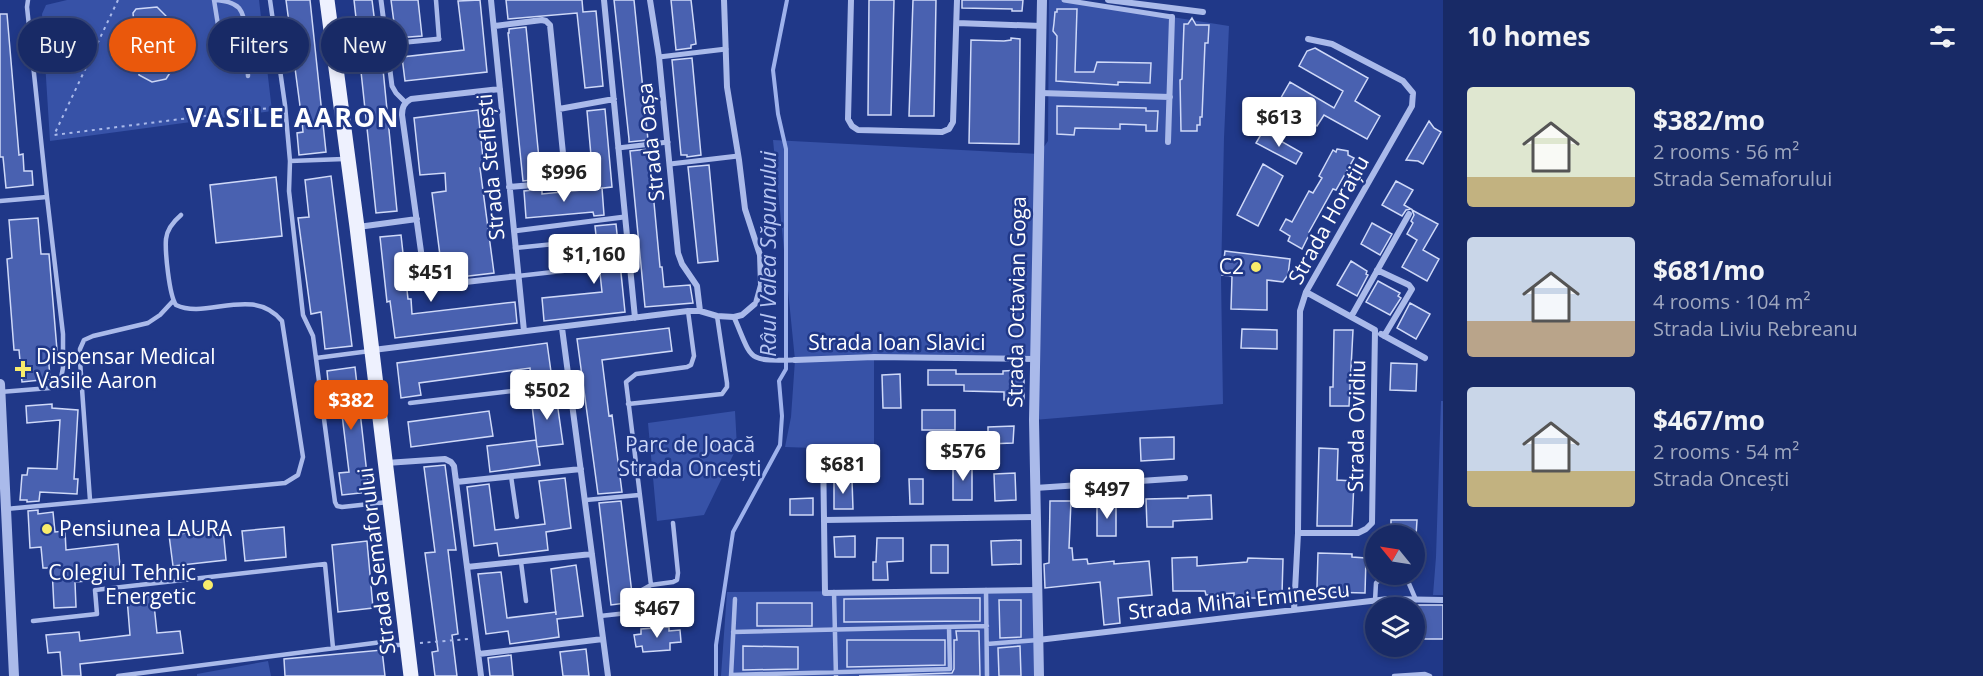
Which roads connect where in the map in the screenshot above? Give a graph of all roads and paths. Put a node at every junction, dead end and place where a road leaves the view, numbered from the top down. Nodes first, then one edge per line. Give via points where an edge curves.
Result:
1 (28, 0) edge
2 (118, 0) edge
3 (215, 0) edge
4 (270, 0) edge
5 (327, 0) edge
6 (381, 0) edge
7 (436, 0) edge
8 (491, 0) edge
9 (604, 0) edge
10 (650, 0) edge
11 (724, 0) edge
12 (851, 0) edge
13 (957, 0) edge
14 (1064, 0) edge
15 (1108, 0) edge
16 (1203, 12) dead end
17 (1044, 16) edge
18 (1172, 17) joint
19 (218, 18) edge
20 (329, 18) edge
21 (383, 18) edge
22 (957, 23) junction
23 (495, 26) junction
24 (439, 39) joint
25 (1308, 39) dead end
26 (407, 42) edge
27 (726, 49) junction
28 (659, 57) junction
29 (336, 72) edge
30 (390, 72) edge
31 (248, 76) dead end
32 (500, 88) junction
33 (1173, 97) junction
34 (614, 99) junction
35 (1043, 100) junction
36 (405, 102) junction
37 (285, 105) junction
38 (559, 109) junction
39 (1169, 136) dead end
40 (668, 142) junction
41 (618, 148) junction
42 (738, 156) junction
43 (347, 159) junction
44 (290, 161) junction
45 (670, 164) junction
46 (509, 187) junction
47 (47, 197) junction
48 (0, 201) edge
49 (1408, 214) dead end
50 (181, 215) dead end
51 (624, 217) junction
52 (417, 219) junction
53 (357, 227) junction
54 (514, 231) junction
55 (574, 242) dead end
56 (515, 248) junction
57 (580, 269) dead end
58 (1377, 270) junction
59 (518, 276) junction
60 (1306, 292) junction
61 (173, 301) junction
62 (688, 311) junction
63 (700, 311) junction
64 (717, 316) junction
65 (734, 317) junction
66 (1351, 317) junction
67 (635, 318) junction
68 (562, 328) junction
69 (1375, 330) junction
70 (524, 331) junction
71 (1384, 336) junction
72 (372, 350) junction
73 (316, 358) junction
74 (1425, 358) dead end
75 (1035, 359) junction
76 (795, 360) joint
77 (0, 384) edge
78 (571, 388) junction
79 (0, 392) edge
80 (0, 400) edge
81 (410, 403) dead end
82 (628, 404) junction
83 (823, 447) dead end
84 (386, 463) junction
85 (581, 469) junction
86 (511, 476) junction
87 (1185, 478) dead end
88 (456, 482) junction
89 (1035, 488) junction
90 (639, 495) junction
91 (90, 500) junction
92 (586, 500) junction
93 (391, 502) junction
94 (6, 509) junction
95 (517, 517) dead end
96 (1035, 517) junction
97 (824, 519) junction
98 (673, 523) dead end
99 (1298, 533) junction
100 (592, 554) junction
101 (521, 562) junction
102 (467, 567) junction
103 (651, 585) junction
104 (986, 590) junction
105 (1036, 590) junction
106 (834, 592) junction
107 (1375, 597) edge
108 (1415, 597) edge
109 (735, 599) dead end
110 (1425, 600) edge
111 (1443, 600) edge
112 (526, 601) dead end
113 (1365, 603) edge
114 (1294, 610) junction
115 (600, 616) junction
116 (33, 621) dead end
117 (987, 626) junction
118 (949, 627) junction
119 (835, 629) junction
120 (733, 632) junction
121 (477, 639) junction
122 (603, 639) junction
123 (1038, 640) junction
124 (987, 644) junction
125 (408, 645) junction
126 (333, 648) junction
127 (478, 654) junction
128 (836, 674) edge
129 (14, 676) edge
130 (118, 676) edge
131 (411, 676) edge
132 (481, 676) edge
133 (608, 676) edge
134 (731, 676) edge
135 (987, 676) edge
136 (1039, 676) edge
137 (1394, 676) edge
138 (1430, 676) edge

1 - 47 lane
2 - 37 path via 54,135
3 - 19 lane
3 - 31 lane via 232,3 241,12
4 - 37 lane
5 - 20 main road, Strada Semaforului
6 - 21 street
7 - 24 lane
8 - 23 street, Strada Steflești
9 - 34 street
10 - 28 street, Strada Oașa
11 - 27 street
12 - 22 street via 848,119 858,130 949,129 953,122
13 - 22 street
14 - 18 street
15 - 16 street
17 - 22 street
17 - 35 street, Strada Octavian Goga
18 - 33 street
23 - 32 street, Strada Steflești
23 - 38 street via 542,20 550,25
24 - 26 street
25 - 60 street, Strada Horațiu via 1332,44 1403,81 1413,93 1412,106
27 - 28 street
27 - 42 street via 727,87
28 - 40 street, Strada Oașa
29 - 43 main road, Strada Semaforului
30 - 36 street via 392,86
32 - 36 street
32 - 46 street, Strada Steflești
33 - 35 street via 1149,99 1138,93 1089,91
33 - 39 street
34 - 38 street
34 - 41 street
35 - 75 street, Strada Octavian Goga via 1045,135
36 - 52 street via 402,115
37 - 44 lane
38 - 46 street via 565,173 562,179 556,183
40 - 41 street
40 - 45 street, Strada Oașa
41 - 51 street
42 - 45 street
42 - 65 street via 745,209 760,255 762,285 750,310
43 - 44 lane
43 - 53 main road, Strada Semaforului
44 - 73 lane via 289,191 303,315 313,336
45 - 63 street, Strada Oașa via 678,253 697,286
46 - 54 street, Strada Steflești
47 - 48 lane
47 - 79 lane via 63,334 61,378 50,388
49 - 58 street
50 - 61 lane via 166,238
51 - 54 street
51 - 67 street
52 - 53 street
52 - 59 street via 424,273 432,283
53 - 72 main road, Strada Semaforului
54 - 56 street, Strada Steflești
55 - 56 lane
56 - 59 street, Strada Steflești
57 - 59 lane
58 - 66 street
58 - 71 street via 1412,289
59 - 70 street, Strada Steflești
60 - 66 street, Strada Ovidiu
60 - 99 street, Strada Horațiu via 1299,330
61 - 91 lane via 154,321 93,336 84,340 80,349
61 - 91 lane via 190,308 248,304 262,307 282,321 303,457 298,475 285,483
62 - 63 street
62 - 67 street
62 - 82 lane via 694,356 691,365 631,376 626,382
63 - 64 street
64 - 65 street
64 - 82 lane via 727,383 722,394
65 - 76 street via 753,357 762,361
66 - 69 street, Strada Ovidiu
67 - 68 street
68 - 70 street
68 - 78 street
69 - 71 street
69 - 99 street, Strada Ovidiu via 1372,523 1358,532
70 - 72 street
71 - 74 street
72 - 73 lane
72 - 84 main road, Strada Semaforului
73 - 93 lane via 337,506
75 - 76 street, Strada Ioan Slavici
75 - 89 street, Strada Octavian Goga
77 - 79 street
78 - 81 lane
78 - 85 street
79 - 80 street
80 - 94 street
82 - 90 lane
83 - 97 street
84 - 88 street via 445,459 454,466
84 - 93 main road, Strada Semaforului
85 - 86 street
85 - 92 street
86 - 88 street
86 - 95 lane
87 - 89 street
88 - 102 street
89 - 96 street, Strada Octavian Goga
90 - 92 lane
90 - 103 lane
91 - 94 lane
92 - 100 street
93 - 125 main road, Strada Semaforului
94 - 129 street
96 - 97 street
96 - 105 street, Strada Octavian Goga
97 - 106 street via 825,593
98 - 103 lane via 677,580
99 - 114 street, Strada Horațiu
100 - 101 street
100 - 115 street
101 - 102 street
101 - 112 lane
102 - 121 street
103 - 115 lane via 642,590 637,612
104 - 105 street
104 - 106 street
104 - 117 lane
105 - 123 street, Strada Octavian Goga
106 - 119 lane
107 - 108 lane via 1376,583 1382,578 1407,579
109 - 120 lane
110 - 111 street, Strada Mihai Eminescu
113 - 114 street, Strada Mihai Eminescu
114 - 123 street, Strada Mihai Eminescu
115 - 122 street
116 - 126 lane via 97,614 95,590 325,564
117 - 118 lane
117 - 124 lane
118 - 119 lane
118 - 128 lane via 950,669
119 - 120 lane
119 - 128 lane
120 - 134 lane
121 - 125 path
121 - 127 street
122 - 127 street
122 - 133 street
123 - 124 lane
123 - 136 street, Strada Octavian Goga
124 - 135 lane
125 - 126 lane via 382,642
125 - 131 main road, Strada Semaforului
126 - 130 lane
127 - 132 street
128 - 134 lane
137 - 138 lane

